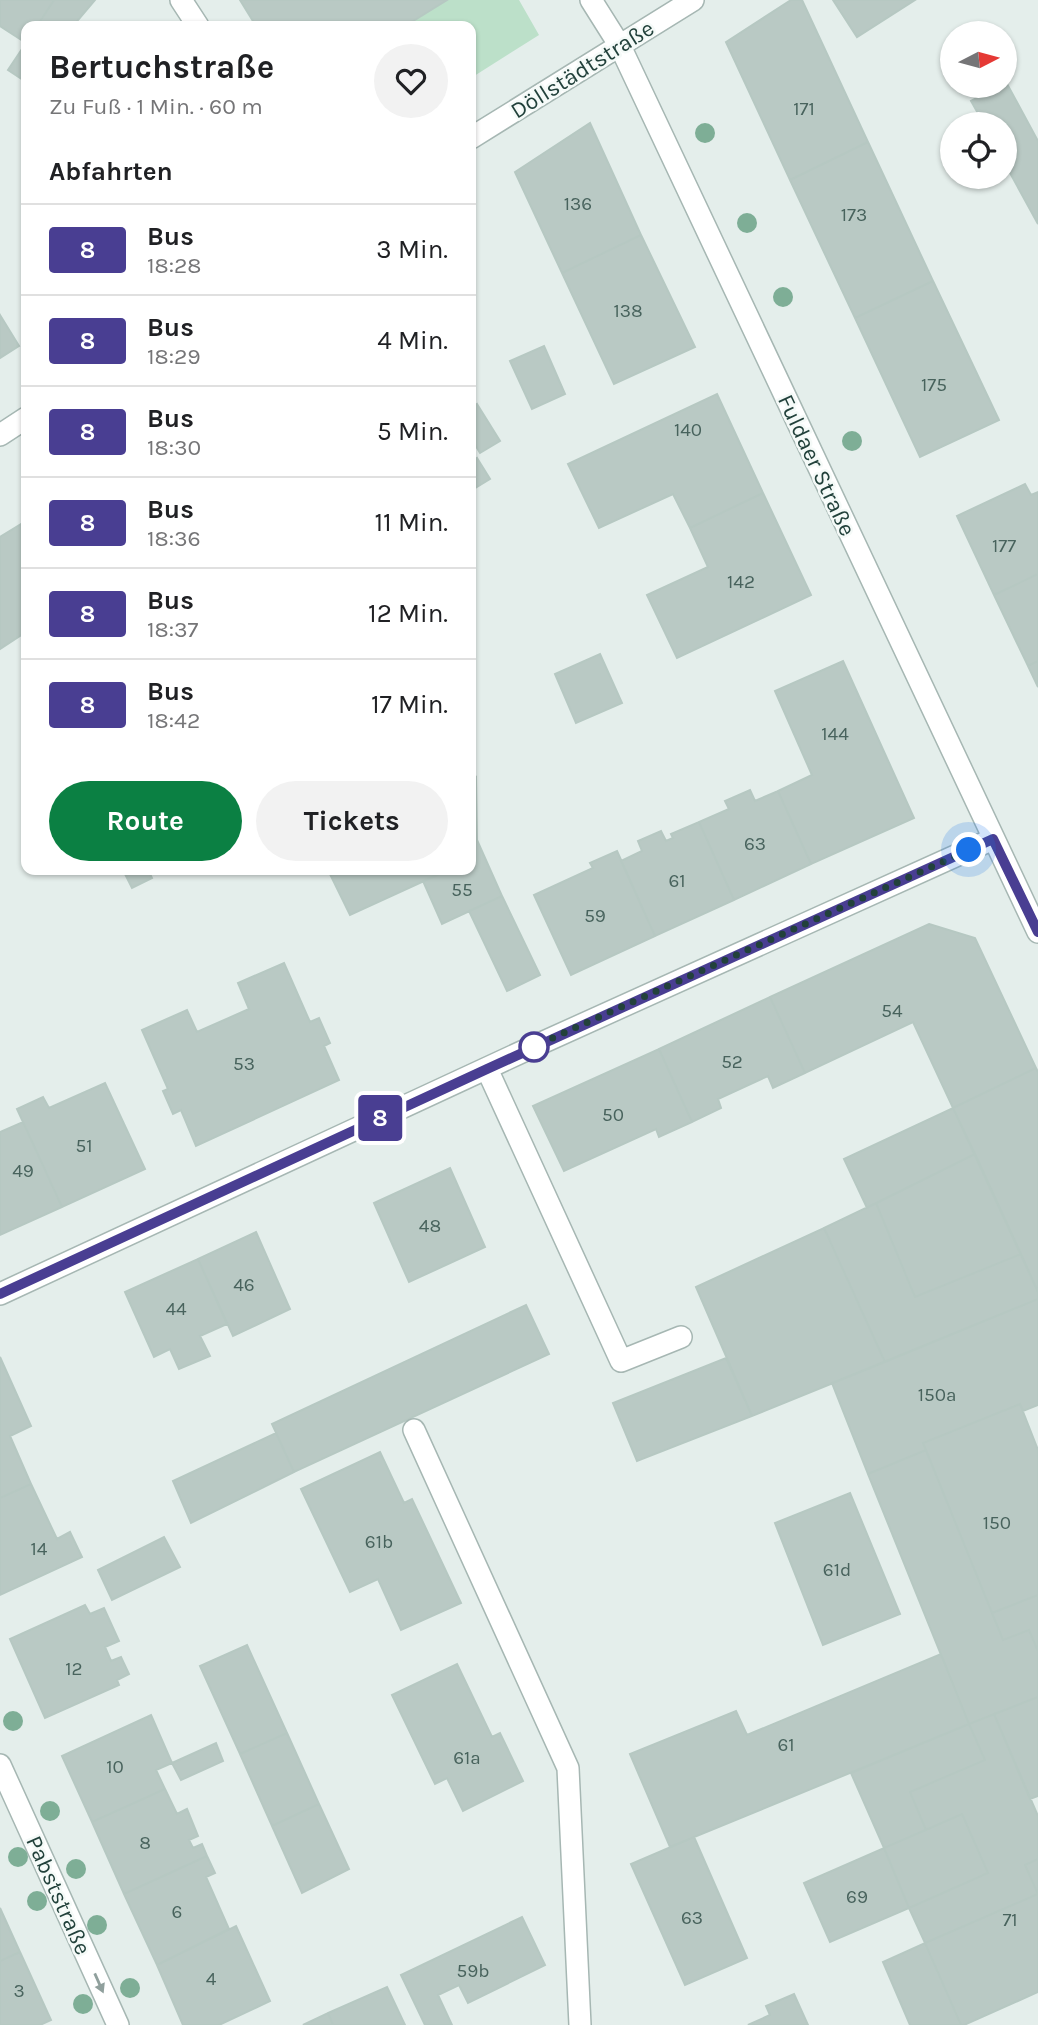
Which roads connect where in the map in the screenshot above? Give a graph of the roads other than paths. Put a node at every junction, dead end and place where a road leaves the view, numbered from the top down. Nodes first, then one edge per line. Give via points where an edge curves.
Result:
1 (181, 0) edge
2 (592, 0) edge
3 (693, 0) edge
4 (195, 21) edge
5 (620, 46) junction
6 (476, 135) edge
7 (21, 421) edge
8 (0, 435) edge
9 (993, 839) junction
10 (1038, 932) edge
11 (487, 1069) junction
12 (0, 1294) edge
13 (681, 1337) dead end
14 (414, 1430) dead end
15 (0, 1765) edge
16 (118, 2025) edge
17 (580, 2025) edge

1 - 4 street
2 - 5 street, Fuldaer Straße
3 - 5 street, Döllstädtstraße
5 - 6 street, Döllstädtstraße
5 - 9 street, Fuldaer Straße
7 - 8 street
9 - 10 street, Fuldaer Straße
9 - 11 street
11 - 12 street
11 - 13 street via 621,1361
14 - 17 street via 568,1768
15 -> 16 street, Pabststraße

